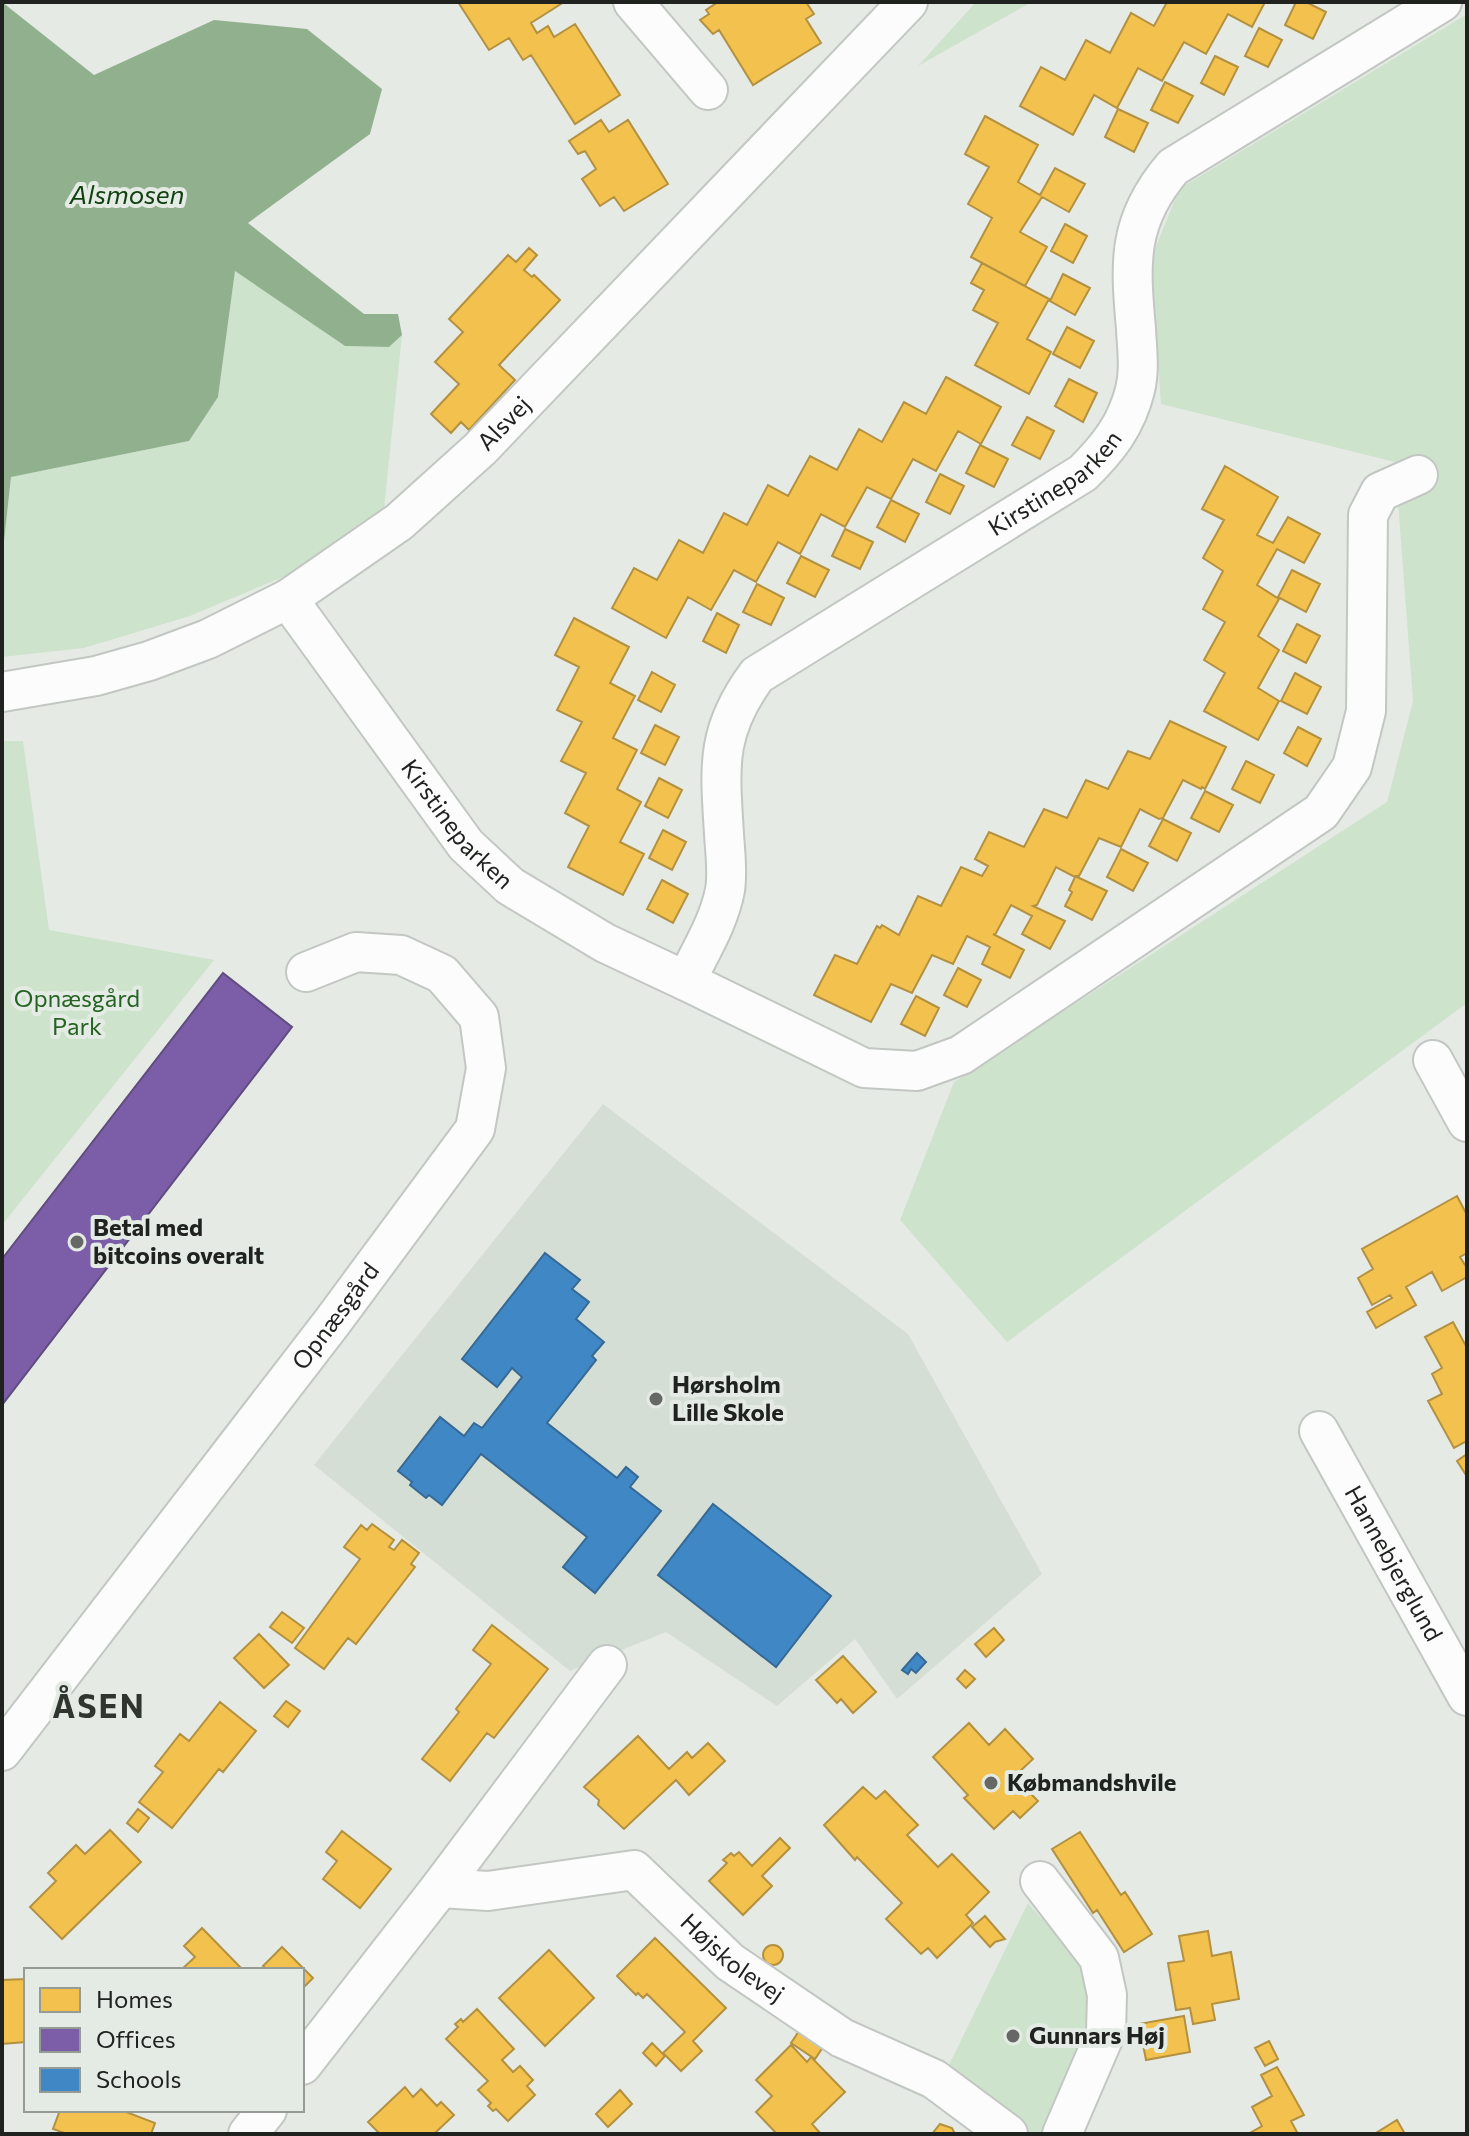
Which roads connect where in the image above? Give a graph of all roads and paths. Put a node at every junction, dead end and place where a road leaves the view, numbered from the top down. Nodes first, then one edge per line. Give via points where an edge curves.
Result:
1 (633, 2) edge
2 (908, 2) edge
3 (1442, 2) edge
4 (708, 90) dead end
5 (1418, 475) dead end
6 (288, 599) junction
7 (2, 692) edge
8 (306, 972) dead end
9 (686, 981) junction
10 (1433, 1060) dead end
11 (1467, 1122) edge
12 (1319, 1431) dead end
13 (607, 1665) dead end
14 (1467, 1696) edge
15 (2, 1751) edge
16 (1040, 1881) dead end
17 (440, 1888) junction
18 (304, 2062) edge
19 (265, 2112) edge
20 (248, 2134) edge
21 (1008, 2134) edge
22 (1062, 2134) edge

1 - 4 street
2 - 6 street, Alsvej via 480,449 399,522
3 - 9 street, Kirstineparken via 1173,167 1159,184 1147,202 1132,257 1135,391 1112,444 1083,473 757,675 726,731 721,784 726,887
5 - 9 street, Kirstineparken via 1380,492 1368,515 1366,711 1352,767 1321,812 961,1055 917,1071 864,1068
6 - 7 street, Alsvej via 149,661
6 - 9 street, Kirstineparken via 466,845 510,886 605,943
8 - 15 street, Opnæsgård via 356,952 401,955 442,974 479,1017 486,1068 475,1129
10 - 11 street
12 - 14 street, Hannebjerglund
13 - 17 street
16 - 22 street via 1099,1958 1107,1995 1106,2032
17 - 18 street
17 - 21 street, Højskolevej via 488,1891 634,1870 730,1962 842,2038 934,2079
19 - 20 street

